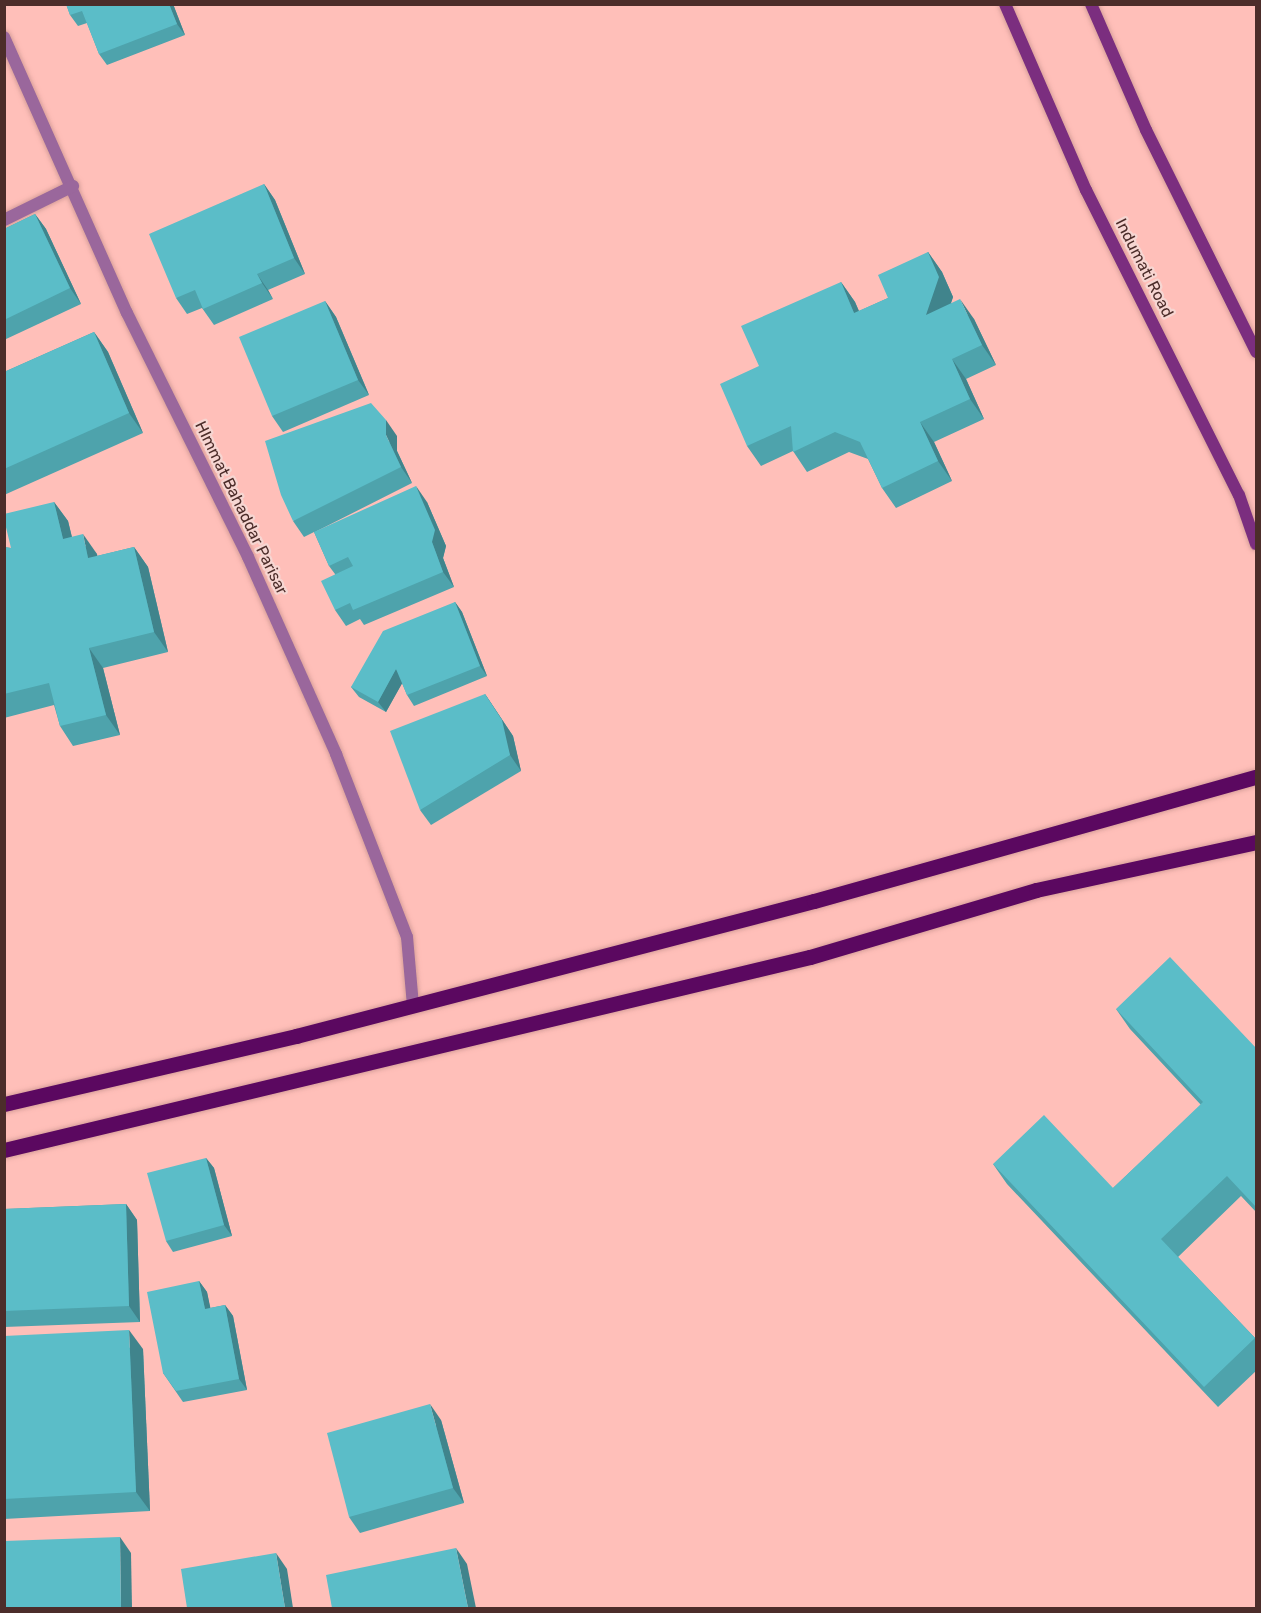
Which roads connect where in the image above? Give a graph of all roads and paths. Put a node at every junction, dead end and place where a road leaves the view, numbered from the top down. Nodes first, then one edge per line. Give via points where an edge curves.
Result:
1 (1005, 4) edge
2 (1091, 4) edge
3 (4, 37) edge
4 (73, 186) junction
5 (4, 219) edge
6 (1257, 352) edge
7 (1257, 544) edge
8 (1257, 777) edge
9 (1257, 842) edge
10 (413, 1005) junction
11 (4, 1104) edge
12 (4, 1150) edge

1 - 7 main road, Indumati Road via 1086,190 1239,495
2 - 6 main road via 1146,130
3 - 4 street, HImmat Bahaddar Parisar
4 - 5 street
4 - 10 street, HImmat Bahaddar Parisar via 127,313 248,557 336,754 407,938
8 - 10 main road via 814,901
9 - 12 main road via 1036,890 810,957
10 - 11 main road

